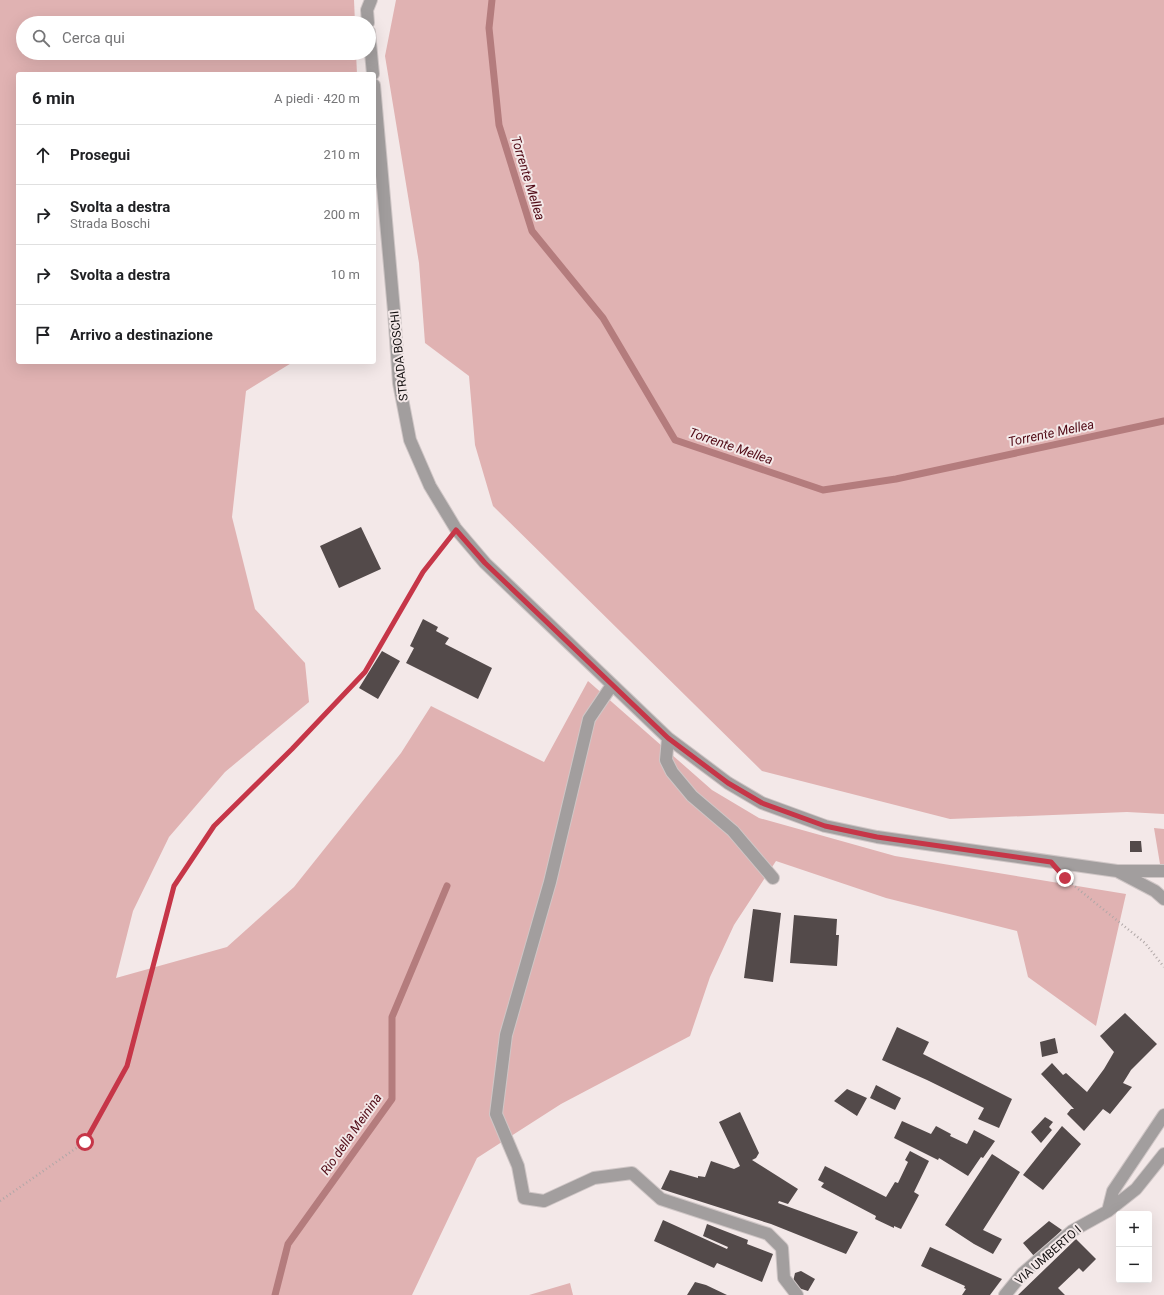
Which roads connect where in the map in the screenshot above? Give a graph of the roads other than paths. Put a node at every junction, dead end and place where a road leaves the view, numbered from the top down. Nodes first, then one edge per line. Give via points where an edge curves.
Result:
1 (370, 0) edge
2 (367, 16) edge
3 (372, 60) edge
4 (373, 72) edge
5 (376, 108) edge
6 (612, 685) junction
7 (668, 738) junction
8 (1117, 871) junction
9 (1164, 871) edge
10 (773, 878) dead end
11 (1164, 899) edge
12 (1164, 1115) edge
13 (1164, 1154) edge
14 (1108, 1211) junction
15 (797, 1295) edge
16 (1005, 1295) edge

1 - 2 street
3 - 4 street
5 - 6 street, STRADA BOSCHI via 399,383 410,440 430,486 456,530 485,563
6 - 7 street, STRADA BOSCHI
6 - 15 street via 589,719 550,882 506,1034 496,1114 518,1166 524,1198 544,1201 594,1178 632,1173 660,1199 768,1234 782,1248 784,1278
7 - 8 street, STRADA BOSCHI via 728,783 762,803 825,826 877,837
7 - 10 street via 666,760 672,772 692,796 734,831
8 - 9 street
8 - 11 street, STRADA BOSCHI via 1155,891
12 - 14 street via 1113,1191
13 - 14 street, VIA UMBERTO I via 1136,1188
14 - 16 street, VIA UMBERTO I via 1072,1231 1024,1273

